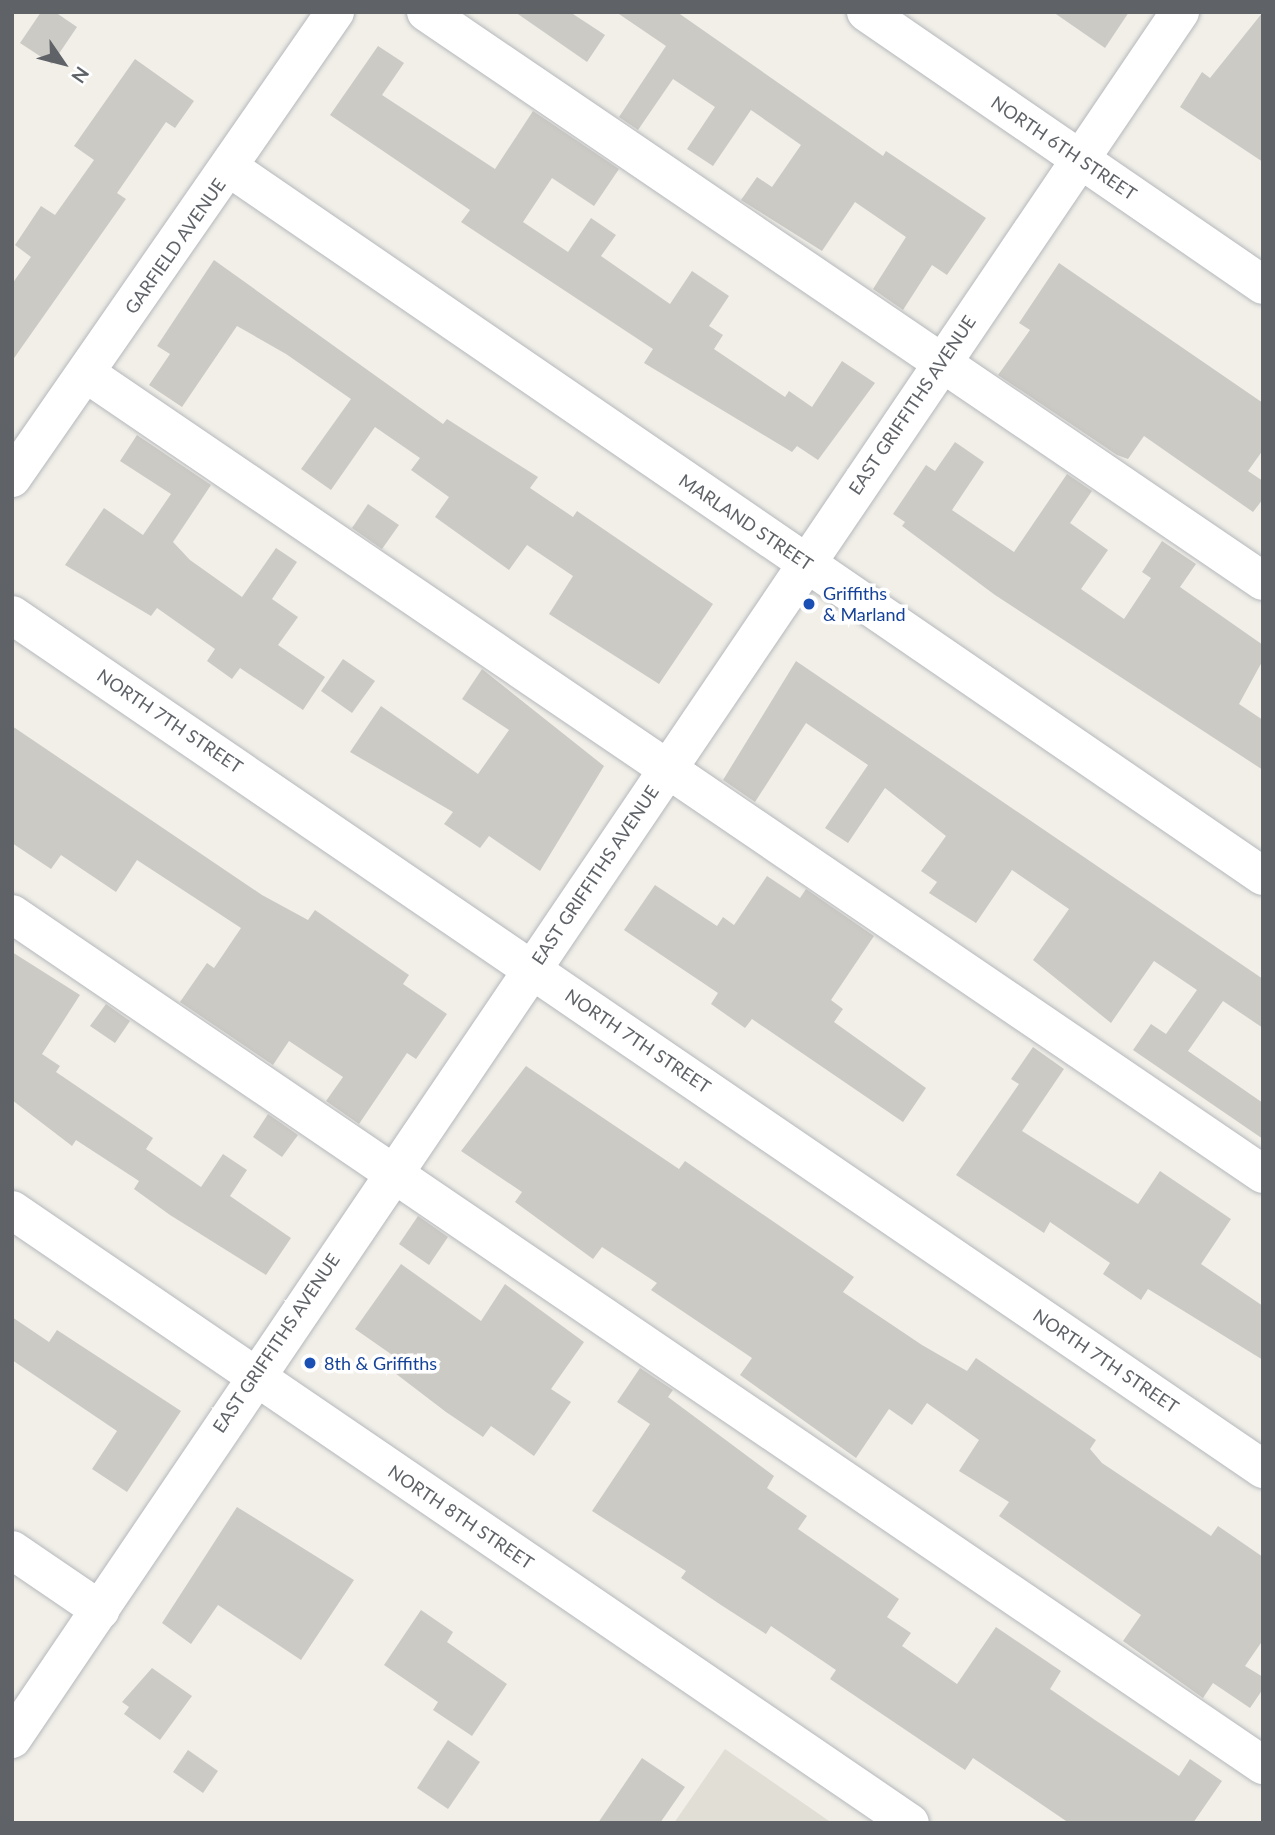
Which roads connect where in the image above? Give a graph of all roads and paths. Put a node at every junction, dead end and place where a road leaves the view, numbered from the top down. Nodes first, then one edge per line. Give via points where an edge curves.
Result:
1 (335, 12) edge
2 (426, 12) edge
3 (866, 12) edge
4 (1180, 12) edge
5 (1078, 158) junction
6 (230, 168) junction
7 (1263, 285) edge
8 (942, 361) junction
9 (87, 374) junction
10 (12, 478) edge
11 (806, 563) junction
12 (1263, 581) edge
13 (12, 615) edge
14 (669, 767) junction
15 (1263, 876) edge
16 (12, 914) edge
17 (532, 968) junction
18 (391, 1172) junction
19 (1263, 1174) edge
20 (12, 1210) edge
21 (253, 1375) junction
22 (1263, 1469) edge
23 (12, 1550) edge
24 (100, 1610) junction
25 (12, 1739) edge
26 (1263, 1765) edge
27 (910, 1823) edge

1 - 6 street, GARFIELD AVENUE
2 - 8 street
3 - 5 street, NORTH 6TH STREET
4 - 5 street, EAST GRIFFITHS AVENUE
5 - 7 street, NORTH 6TH STREET
5 - 8 street, EAST GRIFFITHS AVENUE
6 - 9 street, GARFIELD AVENUE
6 - 11 street, MARLAND STREET
8 - 11 street, EAST GRIFFITHS AVENUE
8 - 12 street
9 - 10 street, GARFIELD AVENUE
9 - 14 street
11 - 14 street, EAST GRIFFITHS AVENUE
11 - 15 street, MARLAND STREET
13 - 17 street, NORTH 7TH STREET
14 - 17 street, EAST GRIFFITHS AVENUE
14 - 19 street
16 - 18 street
17 - 18 street, EAST GRIFFITHS AVENUE
17 - 22 street, NORTH 7TH STREET
18 - 21 street, EAST GRIFFITHS AVENUE
18 - 26 street
20 - 21 street, NORTH 8TH STREET
21 - 24 street, EAST GRIFFITHS AVENUE
21 - 27 street, NORTH 8TH STREET
23 - 24 street
24 - 25 street, EAST GRIFFITHS AVENUE

